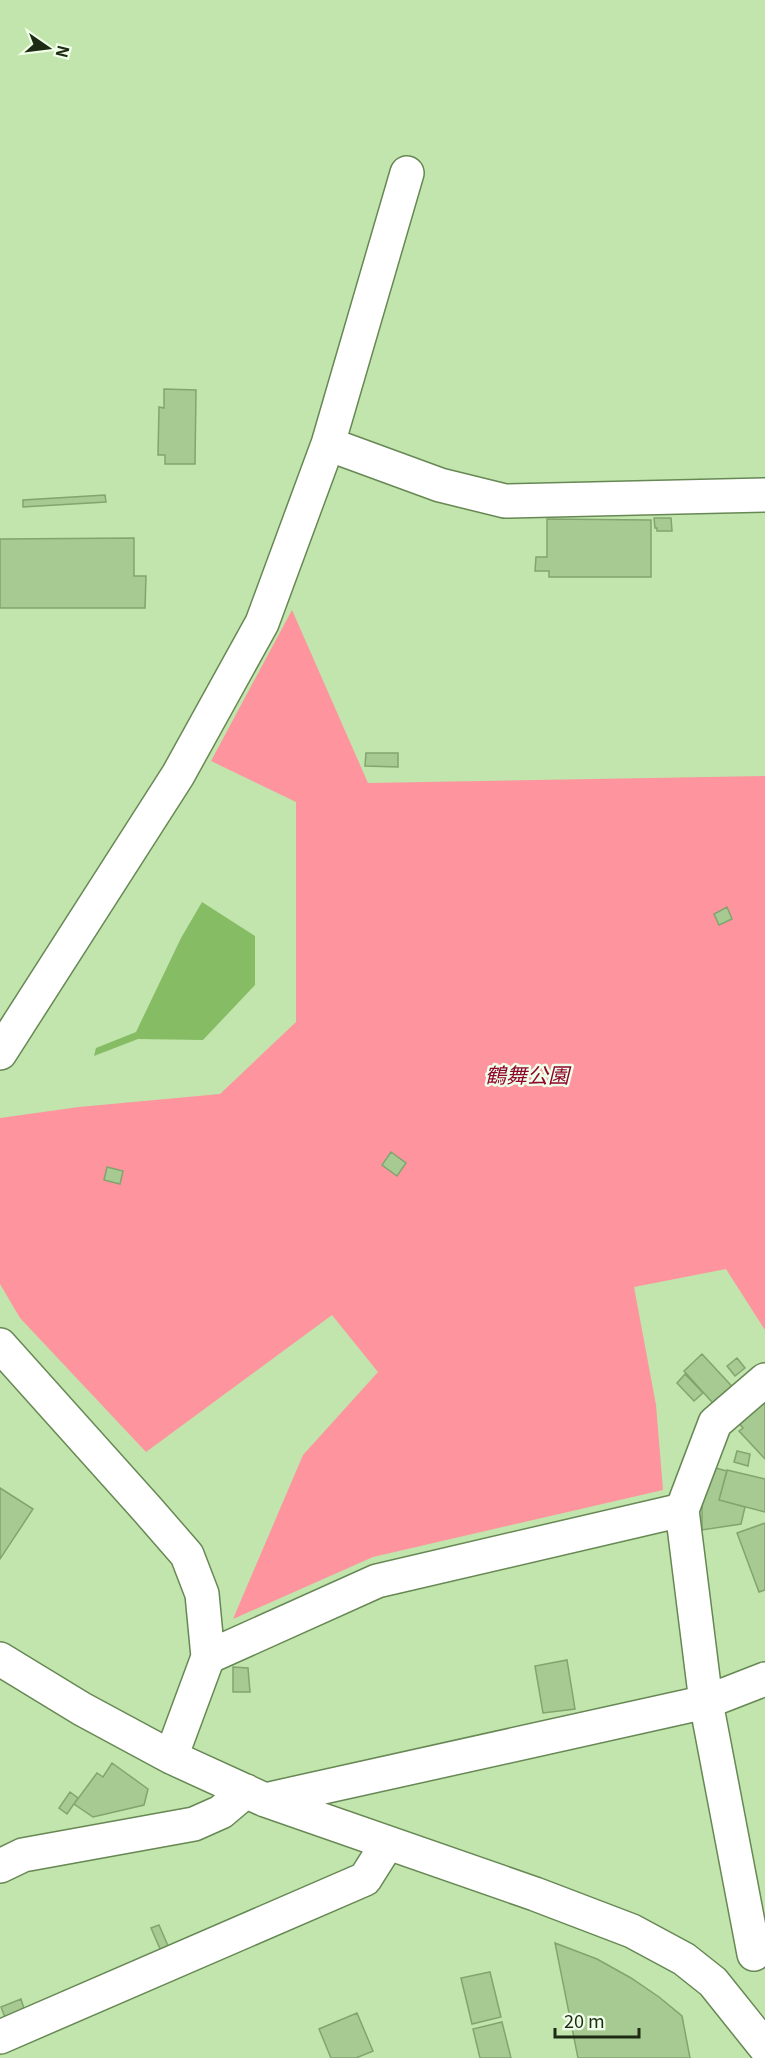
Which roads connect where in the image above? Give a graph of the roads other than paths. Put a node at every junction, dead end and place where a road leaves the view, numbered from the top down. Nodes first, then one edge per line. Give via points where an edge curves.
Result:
1 (407, 173) dead end
2 (328, 444) junction
3 (765, 495) edge
4 (0, 1053) edge
5 (0, 1345) edge
6 (765, 1380) edge
7 (682, 1510) junction
8 (208, 1657) junction
9 (0, 1659) edge
10 (765, 1679) edge
11 (706, 1702) junction
12 (171, 1757) junction
13 (255, 1795) junction
14 (387, 1844) junction
15 (0, 1866) edge
16 (760, 1952) edge
17 (713, 1982) junction
18 (0, 2037) edge
19 (765, 2048) edge

1 - 2 street
2 - 3 street via 440,485 505,501
2 - 4 street via 262,623 178,775
5 - 8 street via 186,1555 202,1594
6 - 7 street via 715,1423
7 - 8 street via 377,1581
7 - 11 street
8 - 12 street
9 - 12 street
10 - 11 street
11 - 13 street
11 - 16 street
12 - 13 street
13 - 14 street
13 - 15 street via 194,1824 23,1855
14 - 17 street via 632,1931 684,1959
14 - 18 street via 364,1880
16 - 17 street
17 - 19 street

